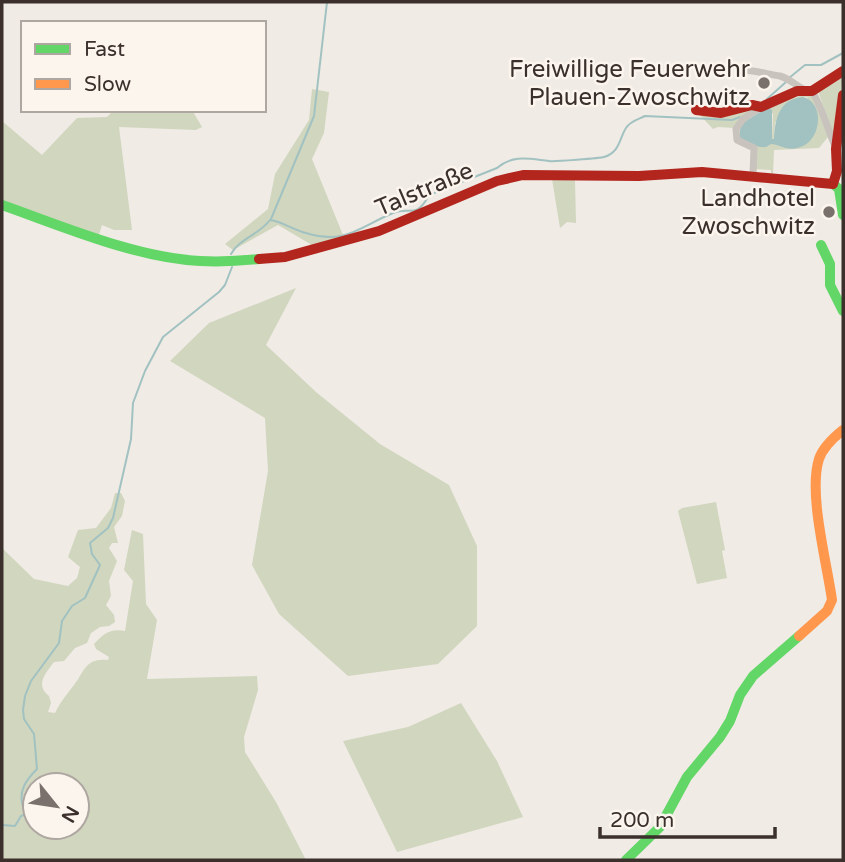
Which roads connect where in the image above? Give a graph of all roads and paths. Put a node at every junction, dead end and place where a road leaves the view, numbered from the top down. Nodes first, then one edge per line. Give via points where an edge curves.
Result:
1 (741, 70) dead end
2 (843, 71) edge
3 (808, 90) junction
4 (843, 95) edge
5 (761, 107) junction
6 (696, 110) dead end
7 (836, 149) junction
8 (753, 176) junction
9 (833, 184) junction
10 (842, 202) edge
11 (2, 205) edge
12 (843, 215) edge
13 (821, 246) dead end
14 (843, 311) edge
15 (843, 430) edge
16 (626, 860) edge

1 - 3 street via 780,76
2 - 3 street
3 - 5 street
3 - 7 street via 819,103
4 - 7 street
5 - 6 street via 721,113
5 - 8 street via 736,129 737,140 754,148
7 - 9 street
8 - 9 street, Talstraße
8 - 11 street, Talstraße via 702,172 523,175 497,181 379,231 285,257 252,261 198,261 155,254
9 - 10 street
10 - 12 street
13 - 14 street via 830,264 830,285
15 - 16 street via 825,447 818,464 819,510 832,600 827,611 753,676 720,737 687,777 670,813

